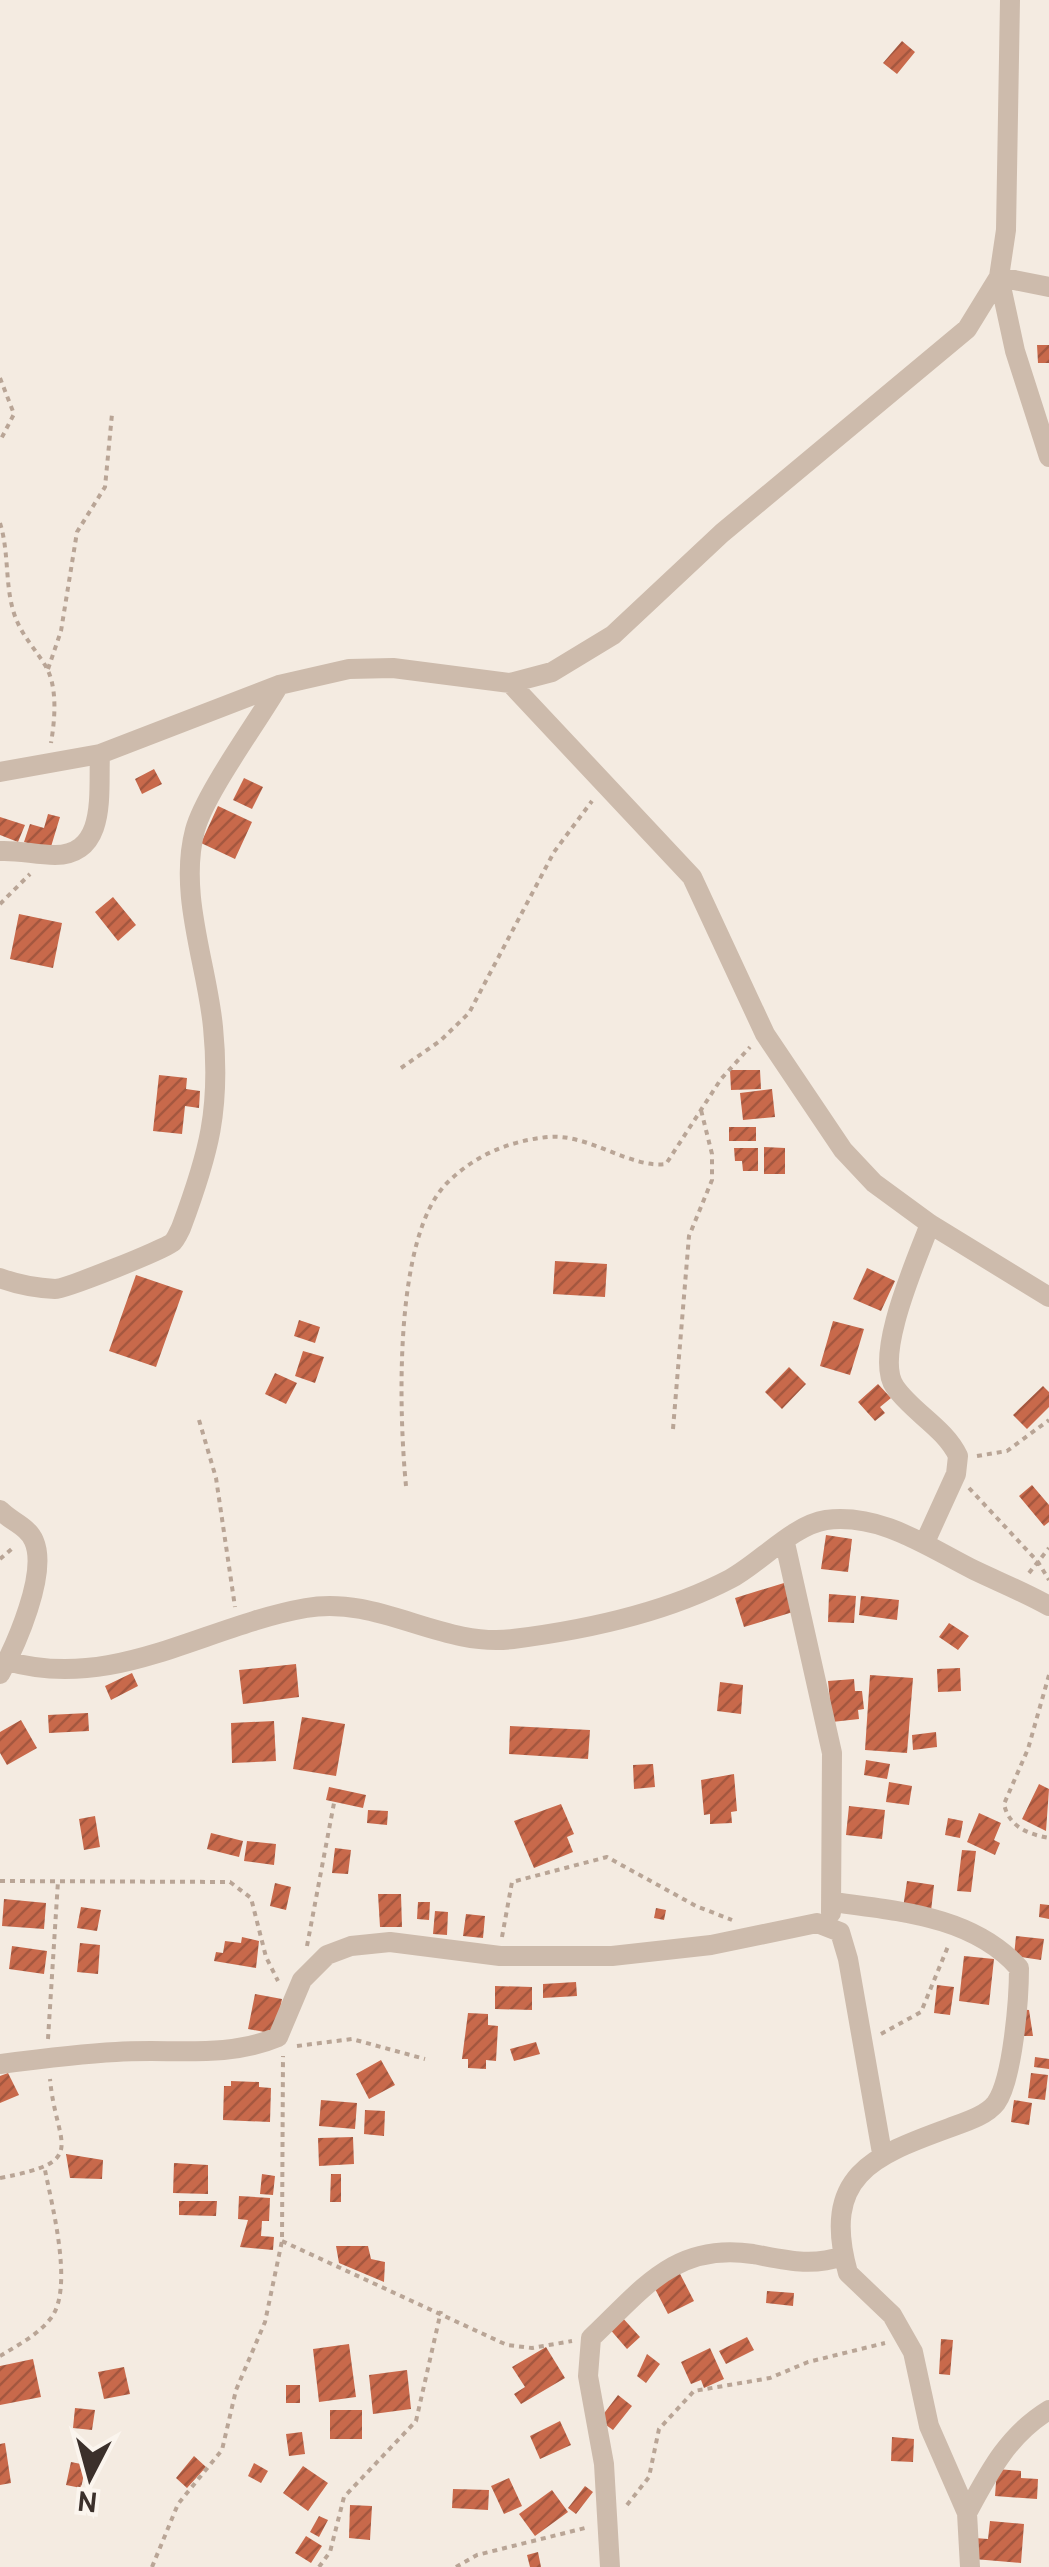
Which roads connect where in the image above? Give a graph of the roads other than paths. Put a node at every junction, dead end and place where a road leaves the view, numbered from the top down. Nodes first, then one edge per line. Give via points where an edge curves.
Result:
1 (1010, 0) edge
2 (1000, 277) junction
3 (1049, 287) edge
4 (1049, 457) edge
5 (510, 683) junction
6 (279, 686) junction
7 (100, 754) junction
8 (0, 772) edge
9 (0, 851) edge
10 (930, 1224) junction
11 (0, 1278) edge
12 (1049, 1297) edge
13 (0, 1510) edge
14 (925, 1542) junction
15 (785, 1543) junction
16 (1049, 1606) edge
17 (3, 1668) edge
18 (833, 1902) junction
19 (829, 1925) junction
20 (0, 2064) edge
21 (882, 2153) junction
22 (843, 2256) junction
23 (1049, 2410) edge
24 (967, 2514) junction
25 (610, 2567) edge
26 (970, 2567) edge

1 - 2 street
2 - 3 street
2 - 4 street
2 - 5 street via 967,329 722,534 613,635 552,672
5 - 6 street via 350,668
5 - 10 street via 692,877 765,1034 843,1150 874,1183
6 - 7 street
6 - 11 street via 194,833 194,919 216,1087 212,1140 181,1228 174,1242 80,1285 56,1289
7 - 8 street
7 - 9 street via 93,835 72,853
10 - 12 street
10 - 14 street via 888,1371 957,1465
13 - 17 street via 28,1532 38,1557 28,1607
14 - 15 street via 864,1523 828,1520
14 - 16 street
15 - 17 street via 726,1581 657,1608 508,1640 465,1638 382,1611 308,1608 133,1662 53,1672
15 - 18 street via 832,1754
18 - 19 street
18 - 21 street via 956,1926 1003,1950 1019,1968 1004,2086 994,2105
19 - 20 street via 612,1956 500,1956 390,1942 351,1946 327,1955 302,1980 278,2037 258,2046
19 - 21 street via 840,1932 848,1959
21 - 22 street via 855,2176 848,2193
22 - 24 street via 848,2273 892,2315 913,2352 929,2426
22 - 25 street via 812,2264 736,2252 682,2259 591,2338 588,2376 600,2433
23 - 24 street via 1024,2425 997,2458
24 - 26 street

